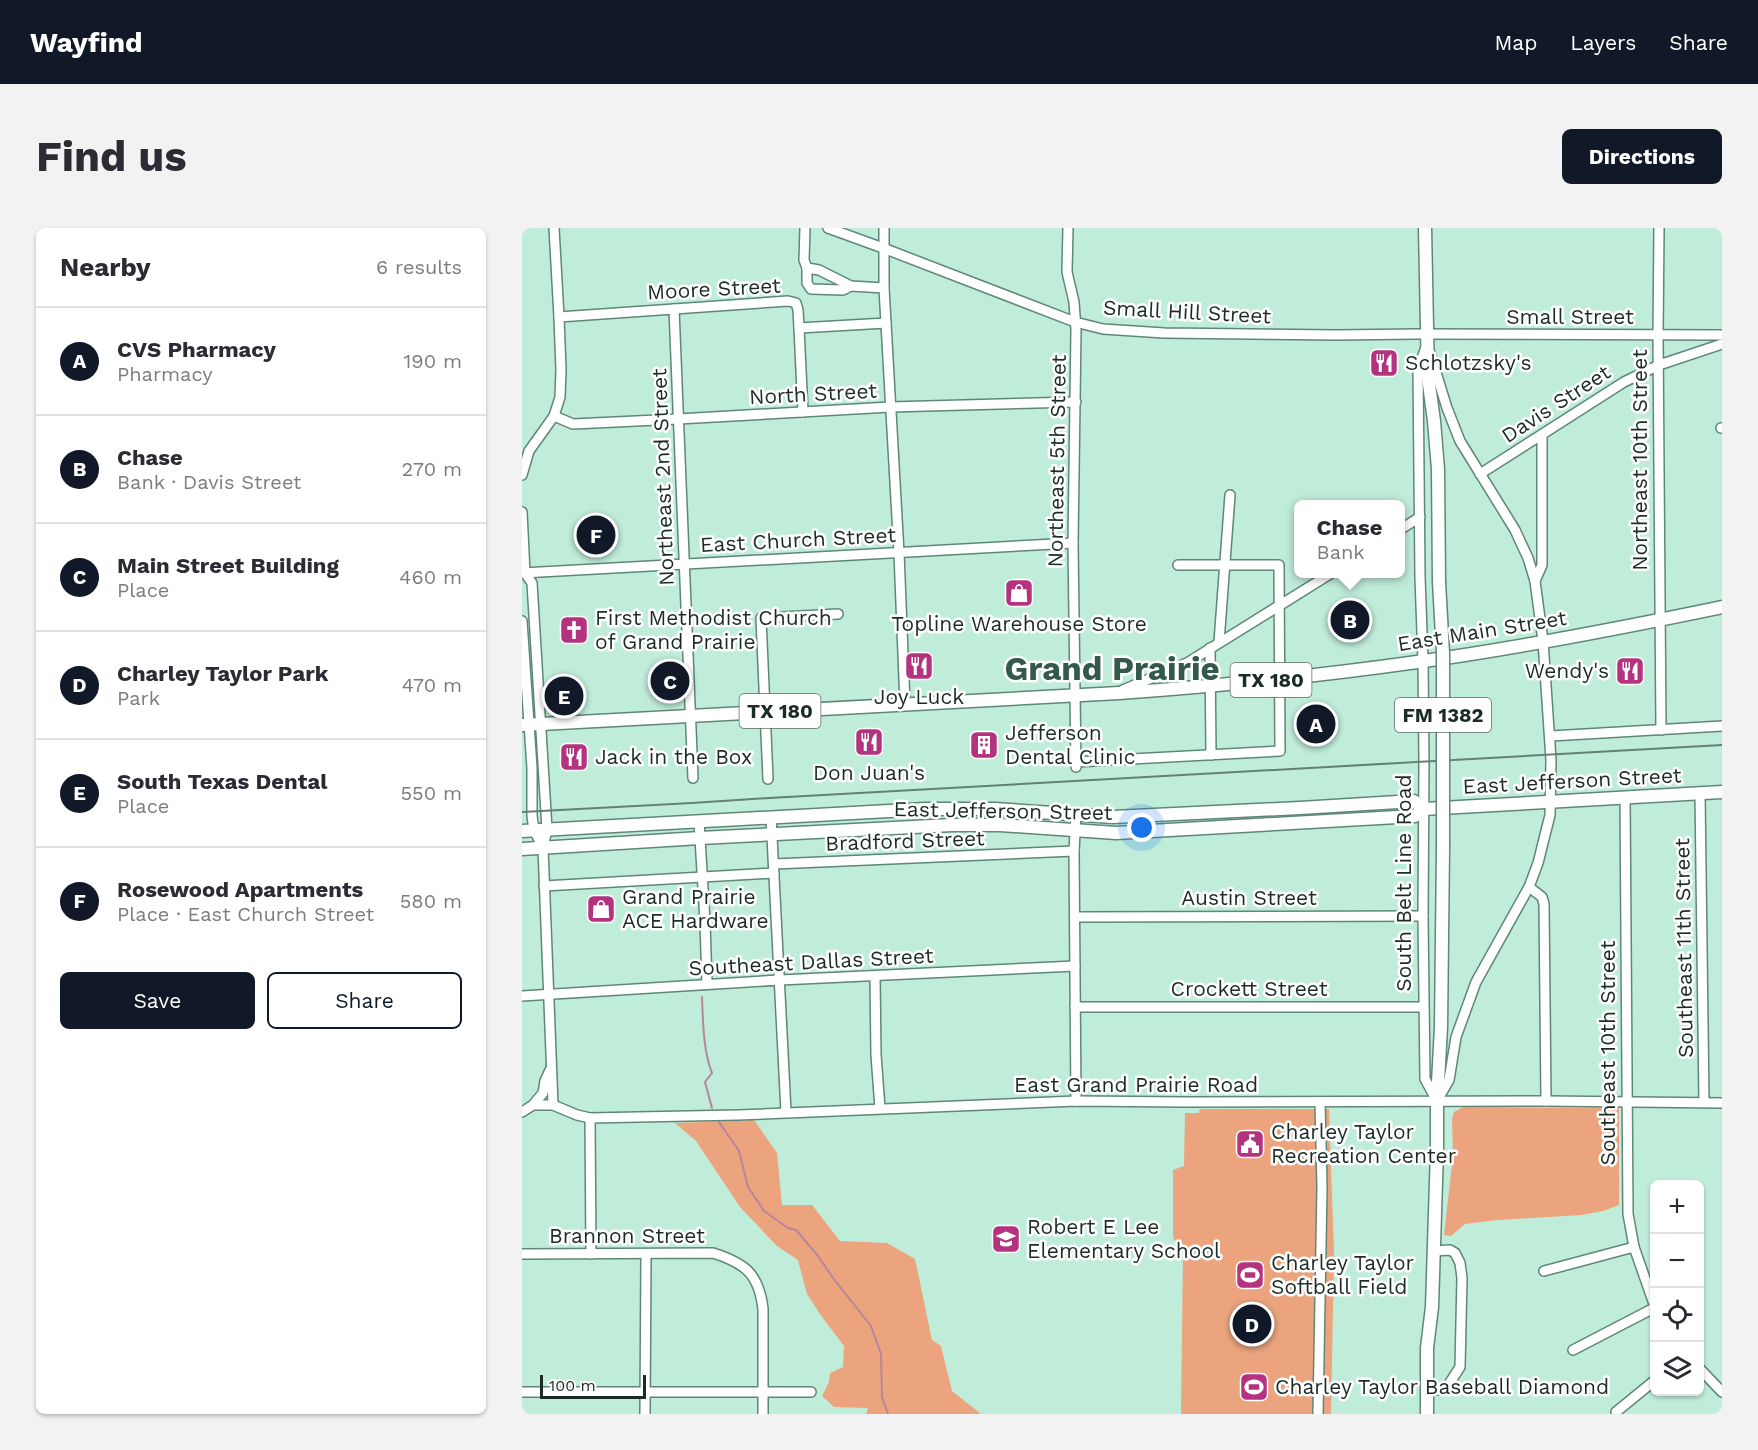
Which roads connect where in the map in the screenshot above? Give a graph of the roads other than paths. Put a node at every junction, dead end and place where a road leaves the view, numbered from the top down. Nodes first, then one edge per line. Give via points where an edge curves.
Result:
1 (554, 228) edge
2 (805, 228) edge
3 (828, 228) edge
4 (884, 228) edge
5 (1068, 228) edge
6 (1425, 228) edge
7 (1659, 228) edge
8 (883, 248) junction
9 (807, 268) junction
10 (851, 286) junction
11 (884, 288) junction
12 (674, 309) junction
13 (559, 317) junction
14 (1075, 322) junction
15 (886, 323) junction
16 (799, 327) junction
17 (1658, 335) junction
18 (1722, 335) edge
19 (1424, 338) junction
20 (1722, 344) edge
21 (1659, 365) junction
22 (1076, 402) junction
23 (890, 407) junction
24 (803, 412) junction
25 (554, 416) junction
26 (678, 419) junction
27 (1542, 435) junction
28 (1479, 474) junction
29 (522, 475) edge
30 (1230, 495) dead end
31 (522, 512) edge
32 (1419, 517) junction
33 (1405, 526) edge
34 (1073, 543) junction
35 (899, 553) junction
36 (685, 564) junction
37 (1178, 564) dead end
38 (1224, 564) junction
39 (523, 575) edge
40 (1322, 578) edge
41 (1535, 581) junction
42 (1279, 605) junction
43 (1722, 607) edge
44 (838, 614) dead end
45 (1660, 619) junction
46 (522, 621) edge
47 (1543, 641) junction
48 (1219, 642) junction
49 (1210, 648) junction
50 (1424, 662) junction
51 (1279, 679) junction
52 (1210, 686) junction
53 (1119, 693) junction
54 (1076, 695) junction
55 (905, 704) junction
56 (765, 712) junction
57 (691, 716) junction
58 (530, 724) edge
59 (1722, 726) edge
60 (1661, 730) junction
61 (1551, 736) junction
62 (1210, 755) junction
63 (693, 778) dead end
64 (768, 779) dead end
65 (1722, 792) edge
66 (1700, 793) junction
67 (1625, 797) junction
68 (1551, 801) junction
69 (939, 809) junction
70 (1423, 809) junction
71 (878, 811) junction
72 (820, 814) junction
73 (1201, 814) junction
74 (1076, 815) junction
75 (771, 816) junction
76 (699, 821) junction
77 (937, 825) junction
78 (879, 828) junction
79 (1201, 829) junction
80 (528, 830) edge
81 (547, 830) junction
82 (821, 831) junction
83 (1075, 831) junction
84 (772, 834) junction
85 (700, 838) junction
86 (543, 848) junction
87 (522, 849) edge
88 (1074, 851) junction
89 (774, 869) junction
90 (702, 877) junction
91 (544, 886) junction
92 (1529, 887) junction
93 (1075, 916) junction
94 (1423, 916) junction
95 (1075, 966) junction
96 (875, 976) junction
97 (780, 980) junction
98 (707, 984) junction
99 (548, 994) junction
100 (522, 996) edge
101 (1075, 1007) junction
102 (1423, 1007) junction
103 (551, 1067) junction
104 (1076, 1101) junction
105 (1437, 1101) junction
106 (1546, 1101) junction
107 (1320, 1102) junction
108 (1627, 1102) junction
109 (1704, 1102) junction
110 (1722, 1103) edge
111 (553, 1105) junction
112 (880, 1108) junction
113 (526, 1109) edge
114 (786, 1112) junction
115 (590, 1118) junction
116 (1634, 1247) junction
117 (1434, 1251) junction
118 (522, 1254) edge
119 (591, 1254) junction
120 (646, 1254) junction
121 (1544, 1271) dead end
122 (1650, 1294) edge
123 (1650, 1308) edge
124 (1573, 1350) dead end
125 (1704, 1373) edge
126 (1650, 1384) edge
127 (1427, 1389) junction
128 (522, 1392) edge
129 (645, 1392) junction
130 (763, 1392) junction
131 (812, 1392) dead end
132 (1722, 1392) edge
133 (1616, 1412) dead end
134 (645, 1414) edge
135 (763, 1414) edge
136 (1318, 1414) edge
137 (1427, 1414) edge

1 - 13 street
2 - 9 street
3 - 8 street, Small Hill Street
4 - 8 street
5 - 14 street, Northeast 5th Street via 1067,272
6 - 19 main road
7 - 17 street, Northeast 10th Street
8 - 11 street
8 - 14 street, Small Hill Street
9 - 10 street
9 - 10 street via 811,289 843,290
10 - 11 street
11 - 15 street
12 - 13 street, Moore Street
12 - 16 street, Moore Street via 788,301 796,303
12 - 26 street, Northeast 2nd Street
13 - 25 street via 560,397
14 - 19 street, Small Hill Street via 1120,331
14 - 22 street, Northeast 5th Street
15 - 16 street
15 - 23 street
16 - 24 street
17 - 18 street, Small Street
17 - 19 street, Small Street
17 - 21 street, Northeast 10th Street
19 - 28 street via 1460,441
19 - 32 street, FM 1382 via 1418,369
19 - 105 main road, South Belt Line Road / FM 1382, bridge via 1438,469 1443,660 1441,1037
20 - 21 street, Davis Street
21 - 27 street, Davis Street via 1624,382
21 - 45 street, Northeast 10th Street
22 - 23 street, North Street
22 - 34 street, Northeast 5th Street
23 - 24 street, North Street
23 - 35 street
24 - 26 street, North Street
25 - 26 street, North Street via 573,424
25 - 29 street via 529,451
26 - 36 street, Northeast 2nd Street
27 - 28 street, Davis Street
27 - 41 street via 1542,565
28 - 41 street via 1515,530
30 - 38 street
31 - 39 street
32 - 33 street
32 - 50 street, FM 1382
34 - 35 street, East Church Street
34 - 54 street, Northeast 5th Street
35 - 36 street, East Church Street
35 - 55 street
36 - 39 street, East Church Street
36 - 57 street, Northeast 2nd Street
37 - 38 street
38 - 42 street via 1279,565
38 - 48 street
39 - 58 street via 532,584
40 - 42 street
41 - 47 street
42 - 48 street
42 - 51 street
43 - 45 main road, East Main Street / TX 180
44 - 56 street via 761,618
45 - 47 main road, East Main Street / TX 180
45 - 60 street
46 - 58 street
47 - 50 main road, East Main Street / TX 180
47 - 61 street
48 - 49 street
49 - 52 street
49 - 53 street
50 - 51 main road, East Main Street / TX 180
50 - 70 street, South Belt Line Road / FM 1382
51 - 52 main road, East Main Street / TX 180
51 - 62 street via 1280,750
52 - 53 main road, East Main Street / TX 180
52 - 62 street
53 - 54 main road, East Main Street / TX 180
54 - 55 main road, East Main Street / TX 180
54 - 62 street, Northeast 5th Street via 1076,764
55 - 56 main road, East Main Street / TX 180
56 - 57 main road, East Main Street / TX 180
56 - 64 street
57 - 58 main road, East Main Street / TX 180
57 - 63 street, Northeast 2nd Street
58 - 80 street
58 - 81 street
59 - 60 street
60 - 61 street
61 - 68 street
65 - 66 main road, East Jefferson Street
66 - 67 main road, East Jefferson Street
66 - 109 street, Southeast 11th Street
67 - 68 main road, East Jefferson Street
67 - 108 street, Southeast 10th Street
68 - 70 main road, East Jefferson Street
68 - 92 street
69 - 71 main road, East Jefferson Street
69 - 74 main road, East Jefferson Street
69 - 77 main road
70 - 73 main road, East Jefferson Street via 1414,801
70 - 79 main road, East Jefferson Street via 1415,816
70 - 94 street, South Belt Line Road / FM 1382
71 - 72 main road, East Jefferson Street
71 - 78 main road
72 - 75 main road, East Jefferson Street
72 - 82 main road
73 - 74 main road, East Jefferson Street
73 - 79 main road
74 - 83 street
75 - 76 main road, East Jefferson Street
75 - 84 street
76 - 81 main road, East Jefferson Street
76 - 85 street
77 - 78 main road, East Jefferson Street
77 - 83 main road, East Jefferson Street
78 - 82 main road, East Jefferson Street
79 - 83 main road, East Jefferson Street
80 - 81 main road, East Jefferson Street
80 - 86 street
81 - 86 street
82 - 84 main road, East Jefferson Street
83 - 88 street
84 - 85 main road, East Jefferson Street
84 - 89 street
85 - 86 main road, East Jefferson Street
85 - 90 street
86 - 87 main road, East Jefferson Street
86 - 91 street
88 - 89 street, Bradford Street
88 - 93 street
89 - 90 street, Bradford Street
89 - 97 street
90 - 91 street, Bradford Street
90 - 98 street
91 - 99 street
92 - 105 street via 1476,982 1456,1037 1449,1080
92 - 106 street via 1542,897 1544,904
93 - 94 street, Austin Street
93 - 95 street
94 - 102 street, South Belt Line Road / FM 1382
95 - 96 street, Southeast Dallas Street
95 - 101 street
96 - 97 street, Southeast Dallas Street
96 - 112 street
97 - 98 street, Southeast Dallas Street
97 - 114 street
98 - 99 street, Southeast Dallas Street
99 - 100 street, Southeast Dallas Street
99 - 103 street
101 - 102 street, Crockett Street
101 - 104 street
102 - 105 street, South Belt Line Road / FM 1382 via 1425,1079
103 - 111 street
103 - 113 street via 543,1093
104 - 107 street, East Grand Prairie Road
104 - 112 street, East Grand Prairie Road
105 - 106 street, East Grand Prairie Road
105 - 107 street, East Grand Prairie Road
105 - 117 main road, South Belt Line Road / FM 1382
106 - 108 street, East Grand Prairie Road
107 - 136 street
108 - 109 street, East Grand Prairie Road
108 - 116 street, Southeast 10th Street via 1628,1214
109 - 110 street, East Grand Prairie Road
111 - 113 street, East Grand Prairie Road
111 - 115 street, East Grand Prairie Road
112 - 114 street, East Grand Prairie Road
114 - 115 street, East Grand Prairie Road
115 - 119 street
116 - 121 street
116 - 122 street, Southeast 10th Street
117 - 127 main road, South Belt Line Road / FM 1382
117 - 127 street via 1450,1250 1460,1263 1460,1367 1442,1390
118 - 119 street, Brannon Street
119 - 120 street, Brannon Street
120 - 129 street
120 - 130 street, Brannon Street via 713,1253 732,1258 754,1278 763,1309
123 - 124 street
125 - 132 street
126 - 133 street
127 - 137 main road, South Belt Line Road / FM 1382
128 - 129 street
129 - 130 street
129 - 134 street
130 - 131 street
130 - 135 street

